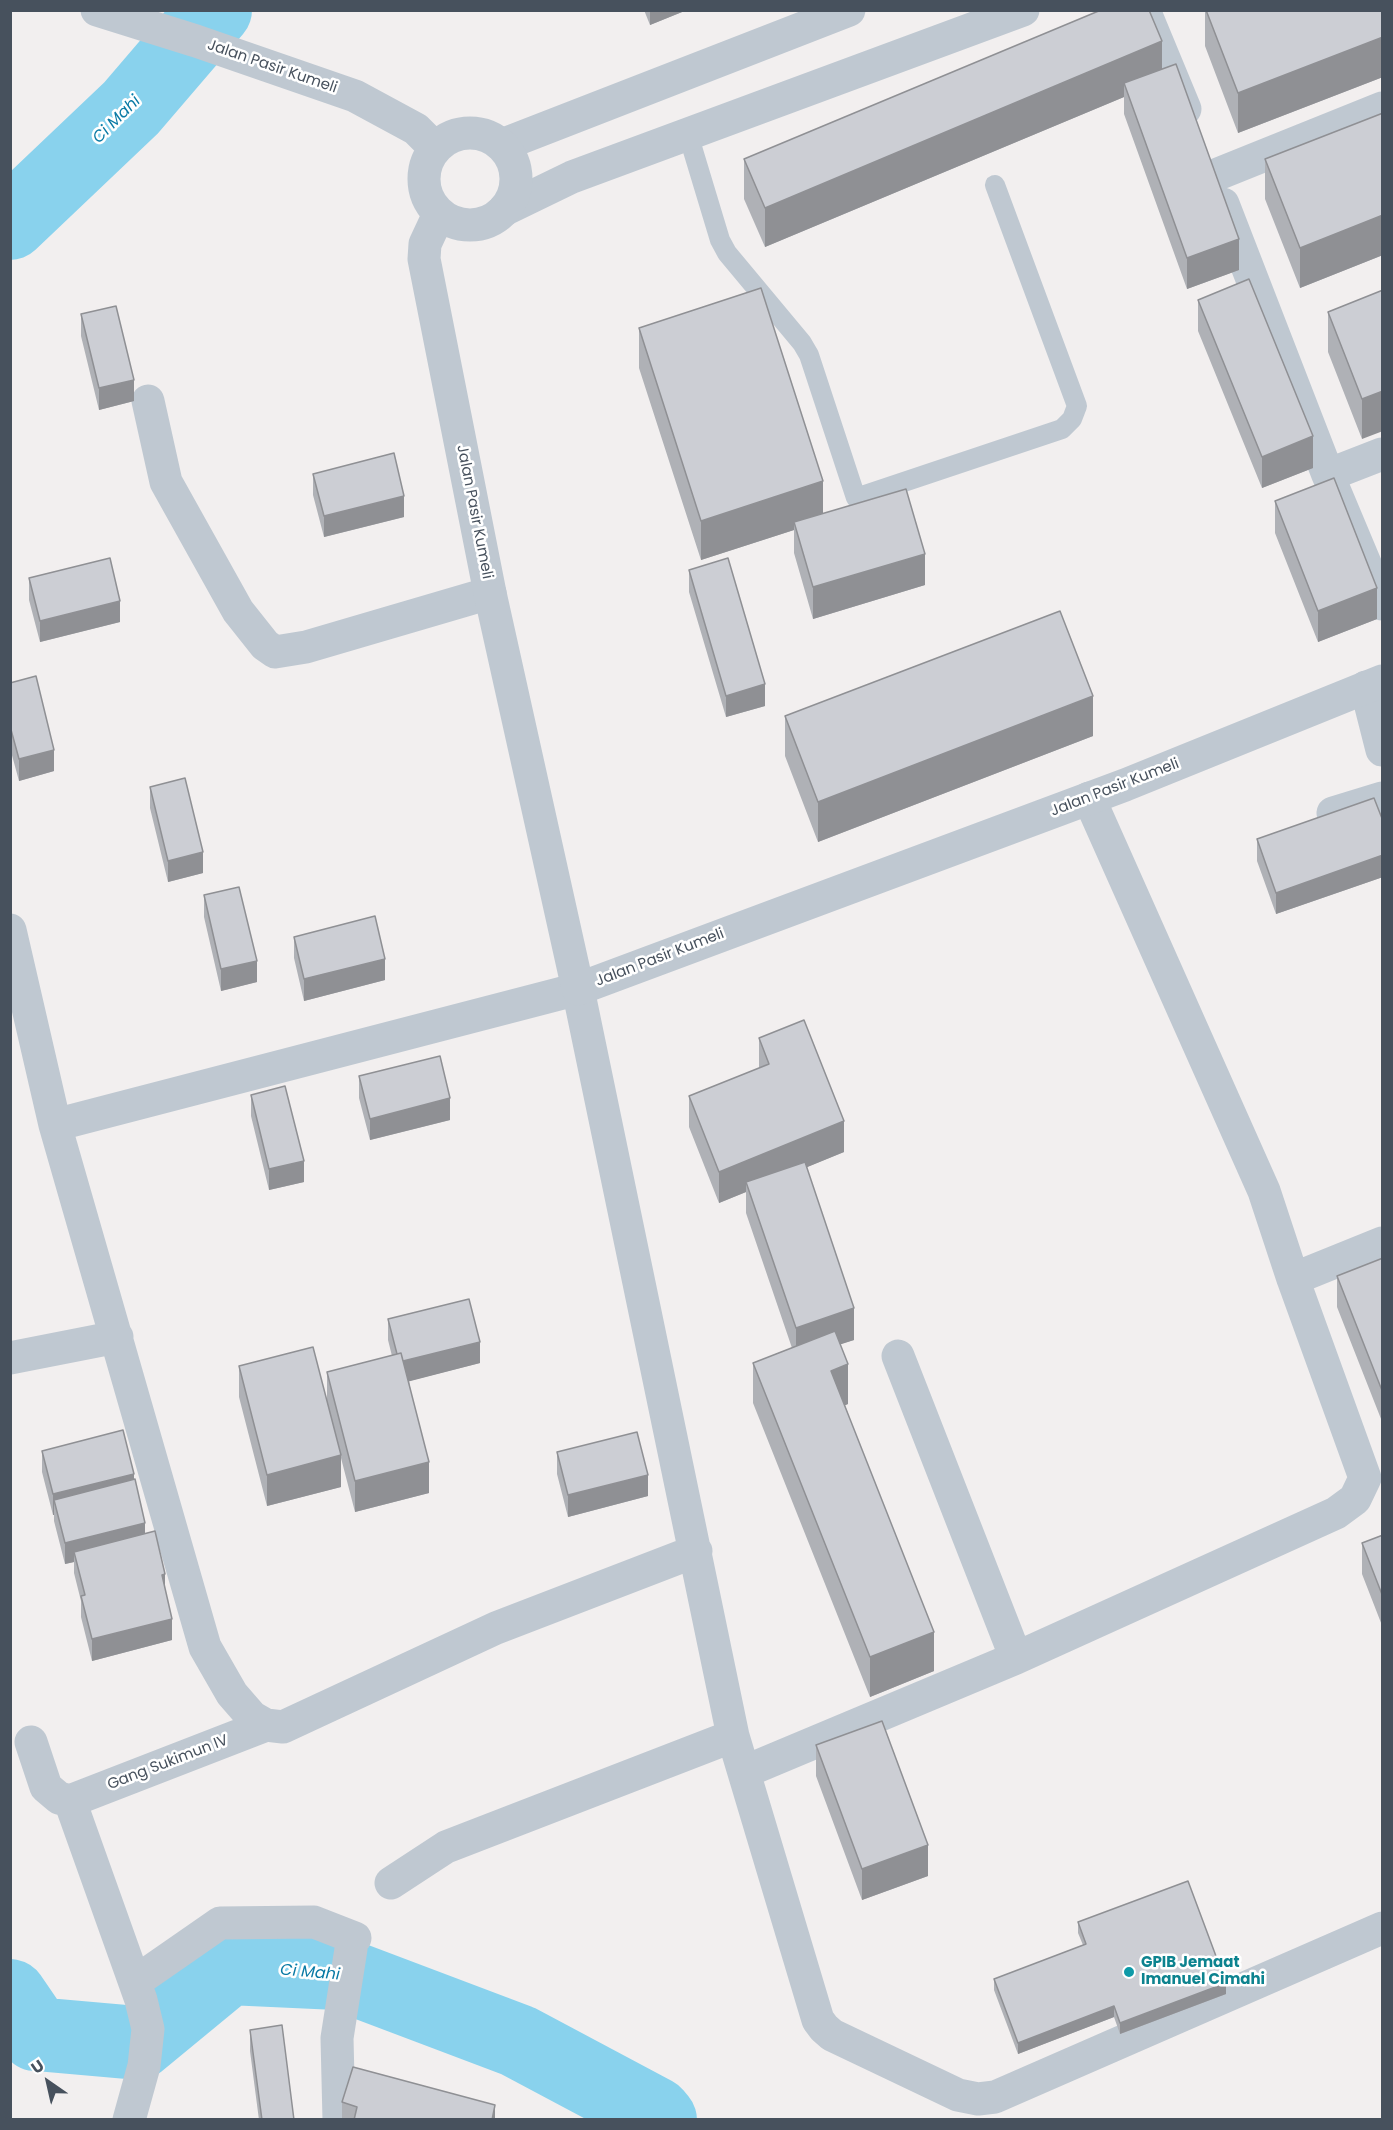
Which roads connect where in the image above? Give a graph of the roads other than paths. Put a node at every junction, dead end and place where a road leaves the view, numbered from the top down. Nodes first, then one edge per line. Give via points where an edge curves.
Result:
1 (849, 10) edge
2 (1023, 10) edge
3 (1144, 10) edge
4 (107, 14) edge
5 (1383, 108) edge
6 (688, 134) junction
7 (502, 145) junction
8 (435, 148) junction
9 (1203, 154) junction
10 (995, 184) dead end
11 (504, 210) junction
12 (439, 213) junction
13 (148, 401) dead end
14 (1383, 454) edge
15 (1328, 475) junction
16 (490, 593) junction
17 (1383, 604) edge
18 (1374, 684) edge
19 (1383, 750) edge
20 (1089, 798) junction
21 (1383, 798) edge
22 (1307, 822) edge
23 (10, 930) edge
24 (578, 989) junction
25 (56, 1125) junction
26 (1383, 1243) edge
27 (1293, 1280) junction
28 (117, 1337) junction
29 (898, 1356) dead end
30 (10, 1358) edge
31 (696, 1551) junction
32 (1016, 1658) junction
33 (267, 1725) junction
34 (733, 1736) junction
35 (31, 1742) dead end
36 (744, 1772) junction
37 (70, 1801) junction
38 (391, 1883) dead end
39 (1383, 1928) edge
40 (138, 1991) junction
41 (129, 2120) edge
42 (339, 2120) edge

1 - 7 street
2 - 6 street
3 - 9 street
4 - 8 street, Jalan Pasir Kumeli via 355,96 416,129
5 - 9 street
6 - 10 lane via 727,253 809,355 856,498 1062,429 1072,419 1077,406
6 - 11 street via 572,177
7 - 8 street via 480,133 456,134
7 - 11 street via 515,165 515,190
8 - 12 street via 424,169 425,193
9 - 15 street
11 - 12 street via 484,223 460,224
12 - 16 street, Jalan Pasir Kumeli via 425,244 424,259
13 - 16 street via 166,482 238,611 275,652 306,648
14 - 15 street
15 - 17 street
16 - 24 street, Jalan Pasir Kumeli
18 - 19 street
18 - 20 street, Jalan Pasir Kumeli
20 - 24 street, Jalan Pasir Kumeli
20 - 27 street via 1264,1191
21 - 22 street
23 - 25 street
24 - 25 street
24 - 31 street
25 - 28 street
26 - 27 street
27 - 32 street via 1365,1478 1355,1499 1336,1513
28 - 30 street
28 - 33 street via 205,1647 232,1694 252,1717
29 - 32 street
31 - 33 street, Gang Sukimun IV via 496,1628 283,1727
31 - 34 street
32 - 36 street
33 - 37 street, Gang Sukimun IV
34 - 36 street
34 - 38 street via 446,1847
35 - 37 street via 46,1787
36 - 39 street via 818,2020 832,2035 958,2095 996,2097
37 - 40 street
40 - 41 street via 148,2029 144,2066
40 - 42 street via 220,1923 314,1922 353,1944 337,2038

